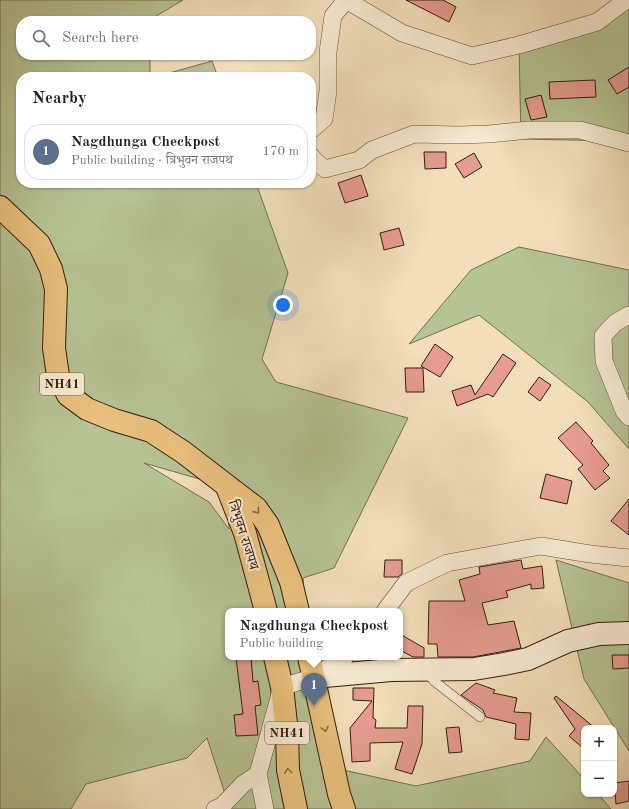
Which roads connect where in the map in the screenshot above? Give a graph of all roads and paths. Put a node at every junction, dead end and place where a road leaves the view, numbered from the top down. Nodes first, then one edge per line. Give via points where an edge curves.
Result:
1 (346, 0) edge
2 (626, 0) edge
3 (316, 126) edge
4 (629, 143) edge
5 (316, 162) edge
6 (0, 207) edge
7 (629, 315) edge
8 (629, 417) edge
9 (227, 487) junction
10 (629, 558) edge
11 (265, 608) edge
12 (297, 608) edge
13 (387, 608) edge
14 (629, 633) edge
15 (276, 660) edge
16 (335, 660) edge
17 (311, 667) edge
18 (425, 670) junction
19 (282, 687) junction
20 (480, 716) dead end
21 (258, 774) junction
22 (216, 809) edge
23 (265, 809) edge
24 (296, 809) edge
25 (344, 809) edge

1 - 2 street via 402,33 472,56 597,22
1 - 3 street via 333,16 324,119
4 - 5 street via 580,130 529,130 459,135 414,134 372,150 359,160 326,169
6 - 9 highway, NH41 via 39,244 51,269 56,289 54,348 58,376 68,395 87,409 151,431 183,452
7 - 8 street via 615,322 604,336 604,361 624,411
9 - 11 highway, त्रिभुवन राजपथ via 245,534
9 -> 12 highway, त्रिभुवन राजपथ / NH41 via 256,508 268,525 291,582
10 - 13 street via 541,546 446,563 406,583
14 - 18 street via 599,634 568,641 528,659 504,664 474,669
15 - 19 highway, NH41
16 - 17 street
17 - 18 street
17 - 19 street
17 -> 25 highway, NH41
18 - 20 lane via 434,681
19 - 21 street
24 -> 19 highway, NH41 via 288,770
21 - 22 street
21 - 23 street

